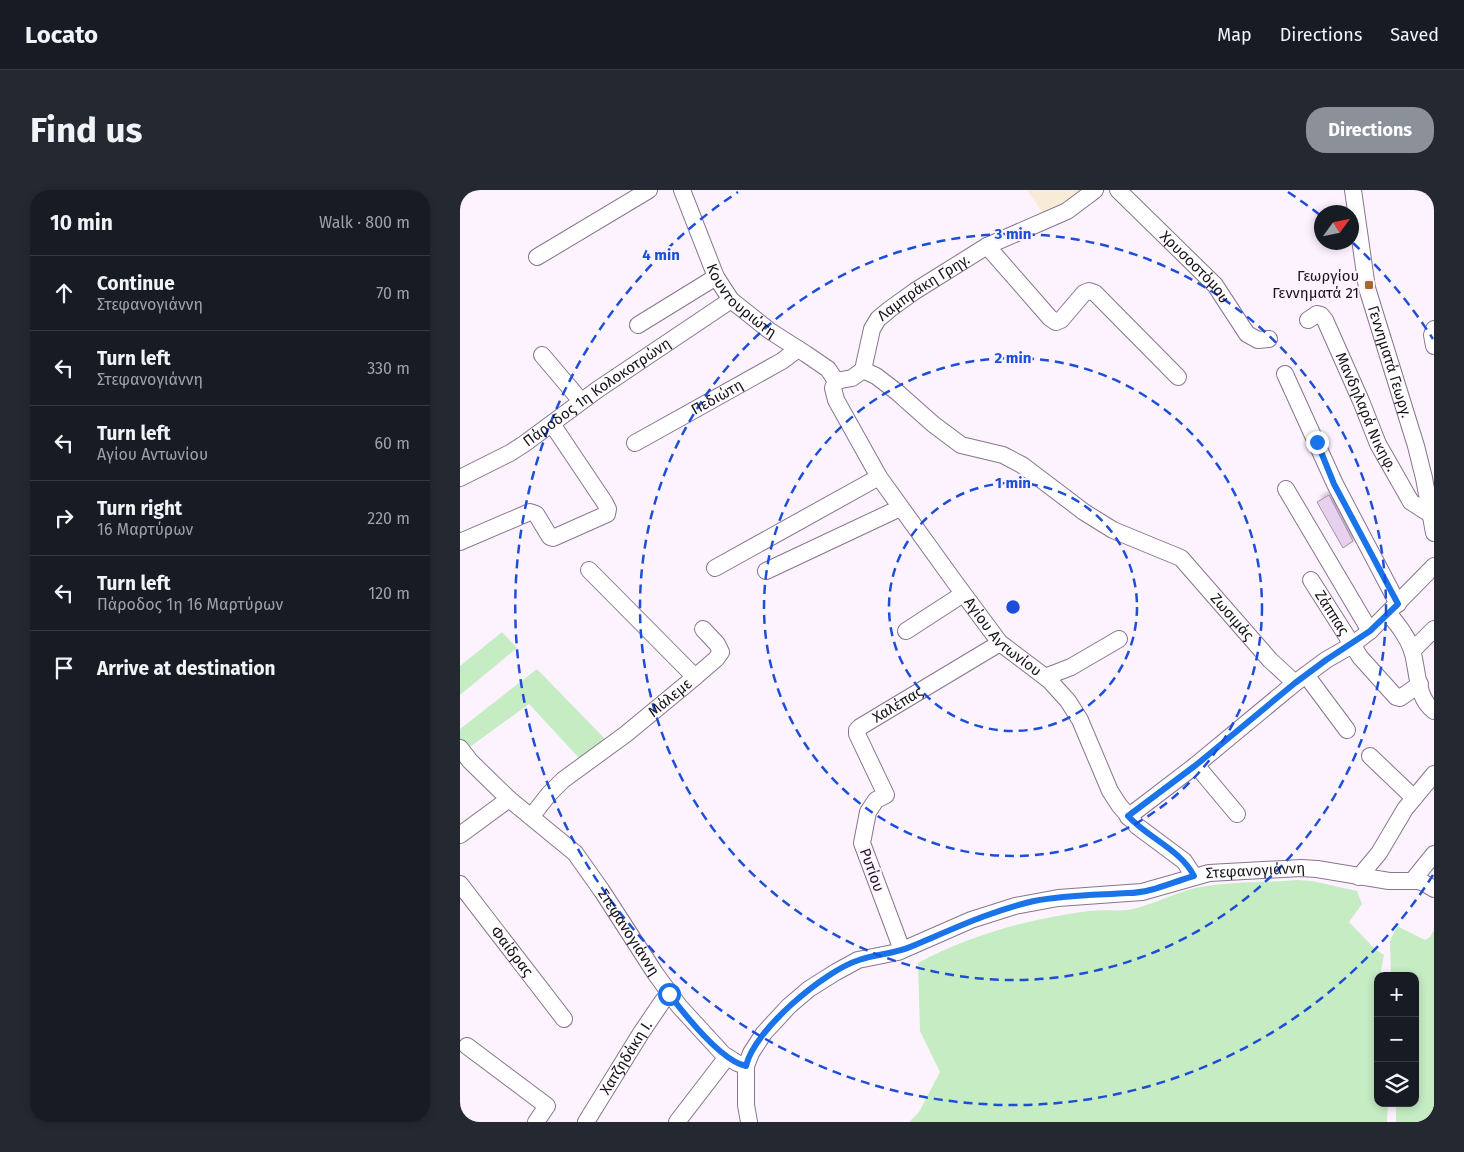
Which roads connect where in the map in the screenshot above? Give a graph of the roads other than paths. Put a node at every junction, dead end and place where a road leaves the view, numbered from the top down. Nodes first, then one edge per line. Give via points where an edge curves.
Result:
1 (649, 190) edge
2 (682, 190) edge
3 (1095, 190) edge
4 (1118, 190) edge
5 (1353, 190) edge
6 (987, 246) junction
7 (537, 257) dead end
8 (716, 277) junction
9 (731, 300) junction
10 (1308, 320) dead end
11 (638, 325) dead end
12 (1434, 329) edge
13 (1270, 339) dead end
14 (1434, 346) edge
15 (798, 349) junction
16 (542, 355) dead end
17 (863, 370) junction
18 (1285, 374) dead end
19 (1178, 377) dead end
20 (836, 381) junction
21 (581, 401) junction
22 (552, 424) junction
23 (635, 443) dead end
24 (879, 477) junction
25 (460, 478) edge
26 (1286, 489) dead end
27 (900, 508) junction
28 (1430, 514) junction
29 (1434, 533) edge
30 (460, 542) edge
31 (1434, 566) edge
32 (715, 568) dead end
33 (588, 570) dead end
34 (766, 571) dead end
35 (1311, 580) dead end
36 (963, 594) junction
37 (1393, 609) junction
38 (703, 629) dead end
39 (1434, 630) edge
40 (906, 631) dead end
41 (1370, 631) junction
42 (1119, 640) dead end
43 (1000, 642) junction
44 (1352, 645) junction
45 (1412, 651) junction
46 (696, 677) junction
47 (1045, 677) junction
48 (1300, 679) junction
49 (1420, 684) junction
50 (1434, 711) edge
51 (1347, 730) dead end
52 (460, 748) edge
53 (1370, 756) dead end
54 (1196, 765) junction
55 (1434, 774) edge
56 (886, 795) joint
57 (1414, 798) junction
58 (509, 799) junction
59 (1237, 814) dead end
60 (1128, 816) junction
61 (531, 817) junction
62 (460, 835) edge
63 (1434, 854) edge
64 (1194, 876) junction
65 (1359, 877) junction
66 (1413, 880) junction
67 (460, 884) edge
68 (1434, 889) edge
69 (902, 950) junction
70 (669, 994) junction
71 (564, 1019) dead end
72 (467, 1046) dead end
73 (727, 1057) junction
74 (746, 1066) junction
75 (536, 1122) edge
76 (586, 1122) edge
77 (677, 1122) edge
78 (749, 1122) edge

1 - 7 street
2 - 8 street, Κουντουριώτη
3 - 6 street, Λαμπράκη Γρηγ. via 1066,211
4 - 13 street, Χρυσοστόμου via 1215,285 1248,334 1258,340
5 - 28 street, Γεννηματά Γεωργ. via 1368,288 1416,446
6 - 17 street, Λαμπράκη Γρηγ. via 905,298 880,318 871,333
6 - 19 street via 1050,318 1056,322 1061,320 1084,293 1094,293
8 - 9 street, Κουντουριώτη
8 - 11 street
9 - 15 street, Κουντουριώτη
9 - 21 street, Πάροδος 1η Κολοκοτρώνη
10 - 28 street, Μανδηλαρά Νικηφ. via 1317,314 1325,320 1378,444 1411,502
12 - 14 street
15 - 20 street, Κουντουριώτη via 828,369
15 - 23 street, Πεδιώτη
16 - 21 street
17 - 20 street via 852,378
17 - 48 street, Ζωσιμάς via 897,392 961,445 1003,455 1113,530 1170,553 1186,563 1270,660
18 - 37 street
20 - 24 street, Αγίου Αντωνίου via 833,388 836,400
21 - 22 street, Πάροδος 1η Κολοκοτρώνη
22 - 25 street, Πάροδος 1η Κολοκοτρώνη via 510,453
22 - 30 street via 608,509 605,515 553,538 536,514 530,512
24 - 27 street, Αγίου Αντωνίου
24 - 32 street
26 - 41 street
27 - 34 street
27 - 36 street, Αγίου Αντωνίου
28 - 29 street, Γεννηματά Γεωργ.
31 - 37 street
33 - 46 street, Μάλεμε
35 - 44 street, Ζάππας
36 - 40 street
36 - 43 street, Αγίου Αντωνίου
37 - 41 street
37 - 45 street
38 - 46 street via 721,652
39 - 45 street
41 - 44 street
42 - 47 street via 1071,667
43 - 47 street, Αγίου Αντωνίου
43 - 56 street, Χαλέπας via 857,730
44 - 48 street
44 - 49 street, Ζάππας via 1398,698
45 - 49 street
46 - 61 street, Μάλεμε via 563,780
47 - 60 street, Αγίου Αντωνίου via 1062,692 1076,714 1110,791
48 - 51 street, Ζωσιμάς
48 - 54 street
49 - 50 street via 1425,703
52 - 58 street, Στεφανογιάννη
53 - 57 street
54 - 59 street
54 - 60 street
55 - 57 street
56 - 69 street, Ρυτίου via 876,800 868,812 862,843
57 - 65 street via 1379,853
58 - 61 street, Στεφανογιάννη
58 - 62 street
60 - 64 street, Αγίου Αντωνίου via 1184,861
61 - 70 street, Στεφανογιάννη via 580,858
63 - 66 street
64 - 65 street, Στεφανογιάννη via 1301,868
64 - 69 street, Στεφανογιάννη via 1142,892 1046,899 1014,906 971,920
65 - 66 street, Στεφανογιάννη via 1396,882
66 - 68 street, Στεφανογιάννη
67 - 71 street, Φαίδρας
69 - 74 street, Στεφανογιάννη via 858,960 809,989 764,1034
70 - 73 street, Στεφανογιάννη
70 - 76 street, Χατζηδάκη Ι.
72 - 75 street via 547,1106
73 - 74 street, Στεφανογιάννη
73 - 77 street
74 - 78 street

